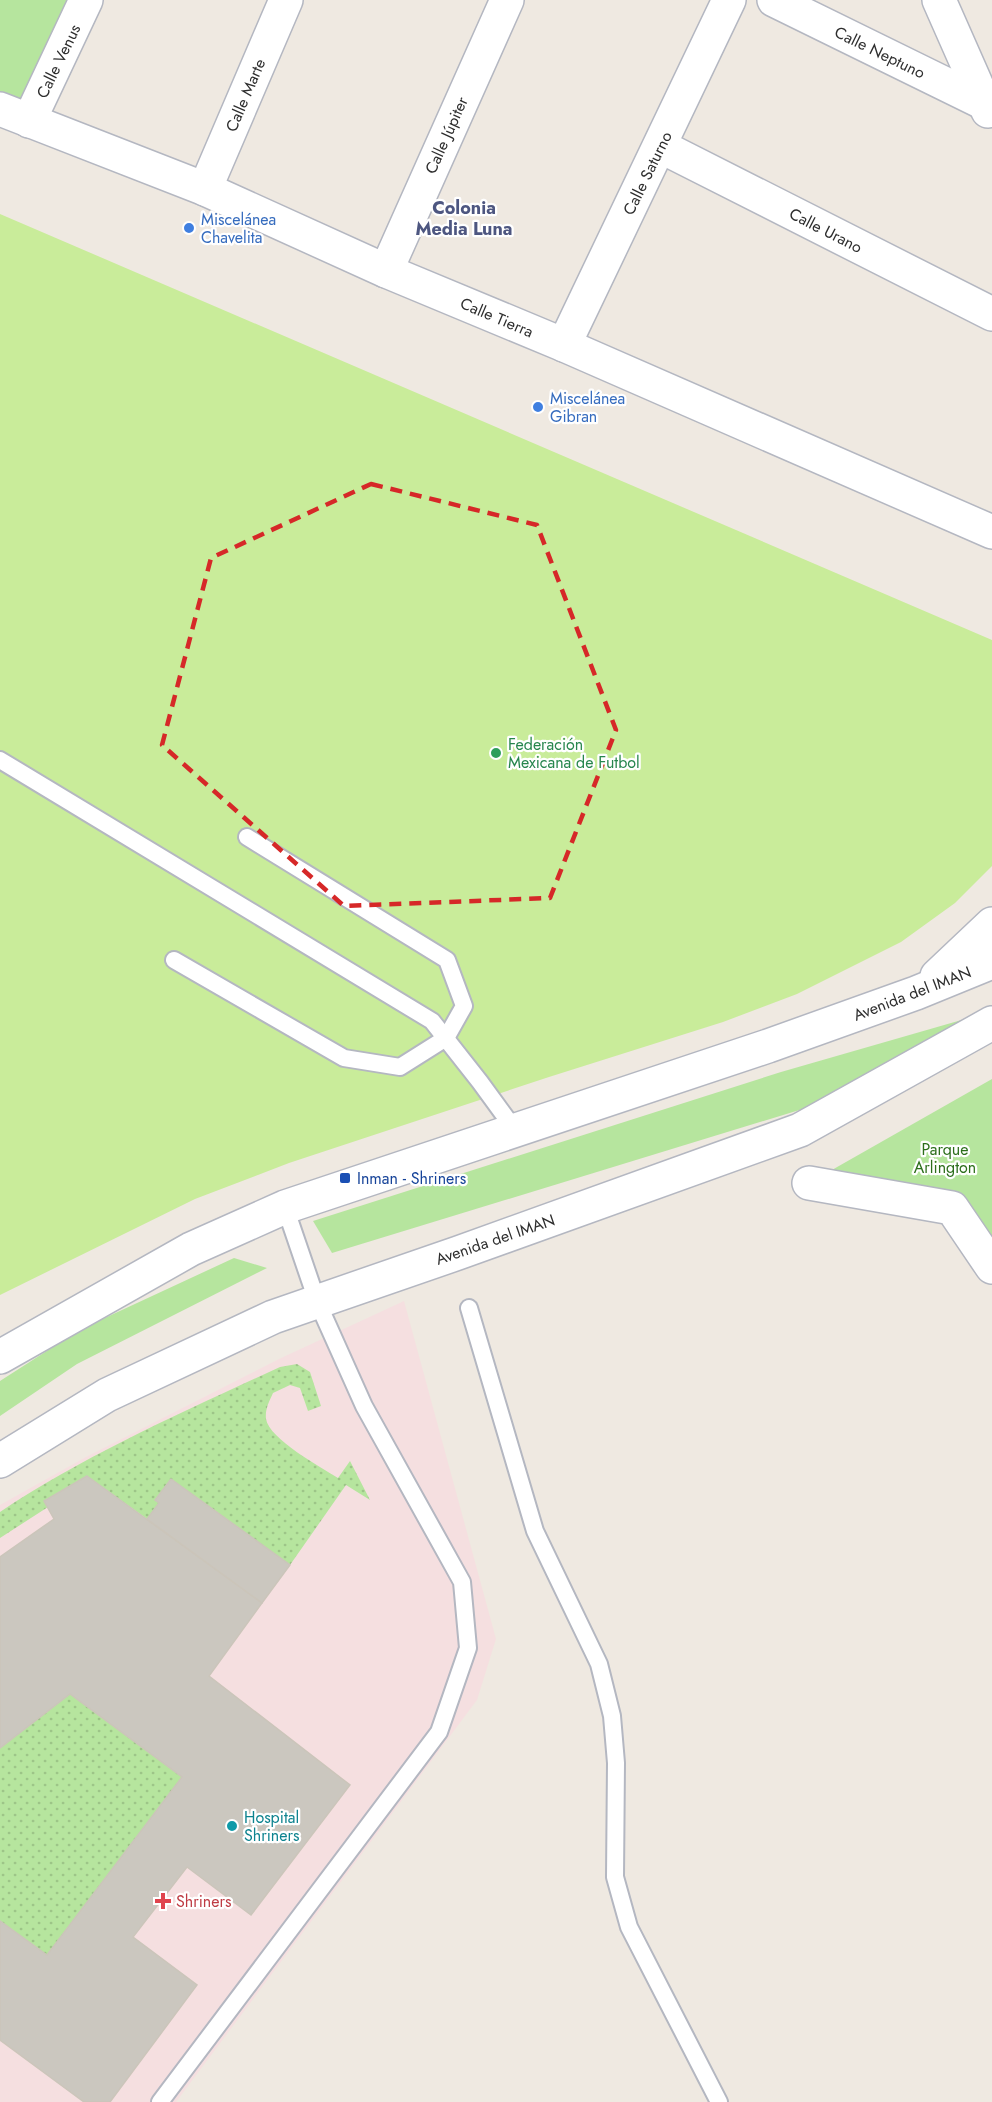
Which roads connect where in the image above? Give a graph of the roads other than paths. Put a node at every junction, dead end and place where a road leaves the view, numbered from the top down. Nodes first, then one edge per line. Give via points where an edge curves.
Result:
1 (87, 0) edge
2 (286, 0) edge
3 (507, 0) edge
4 (729, 0) edge
5 (774, 0) edge
6 (939, 0) edge
7 (989, 113) edge
8 (14, 115) edge
9 (660, 146) junction
10 (205, 189) junction
11 (386, 271) junction
12 (992, 314) edge
13 (564, 345) junction
14 (992, 532) edge
15 (0, 760) edge
16 (247, 837) dead end
17 (992, 924) edge
18 (174, 960) dead end
19 (992, 962) edge
20 (916, 993) junction
21 (992, 1023) edge
22 (446, 1038) junction
23 (515, 1130) junction
24 (809, 1183) dead end
25 (285, 1207) junction
26 (992, 1266) edge
27 (317, 1301) junction
28 (469, 1308) dead end
29 (0, 1357) edge
30 (0, 1461) edge
31 (160, 2102) edge
32 (719, 2102) edge

1 - 8 street, Calle Venus
2 - 10 street, Calle Marte
3 - 11 street, Calle Júpiter
4 - 9 street, Calle Saturno
5 - 7 street, Calle Neptuno
6 - 7 street
8 - 10 street, Calle Tierra
9 - 12 street, Calle Urano
9 - 13 street, Calle Saturno
10 - 11 street, Calle Tierra
11 - 13 street, Calle Tierra
13 - 14 street, Calle Tierra
15 - 22 lane via 432,1022
16 - 22 lane via 447,960 464,1006
17 - 20 street
18 - 22 lane via 344,1058 400,1067
19 - 20 street, Avenida del IMAN
20 - 23 street, Avenida del IMAN
21 - 27 street, Avenida del IMAN via 800,1130
22 - 23 lane
23 - 25 street, Avenida del IMAN
24 - 26 street via 952,1208
25 - 27 lane
25 - 29 street, Avenida del IMAN via 191,1249
27 - 30 street, Avenida del IMAN via 273,1317 107,1395
27 - 31 lane via 364,1406 462,1582 468,1648 438,1732
28 - 32 lane via 535,1531 599,1664 612,1716 616,1763 615,1877 629,1927

